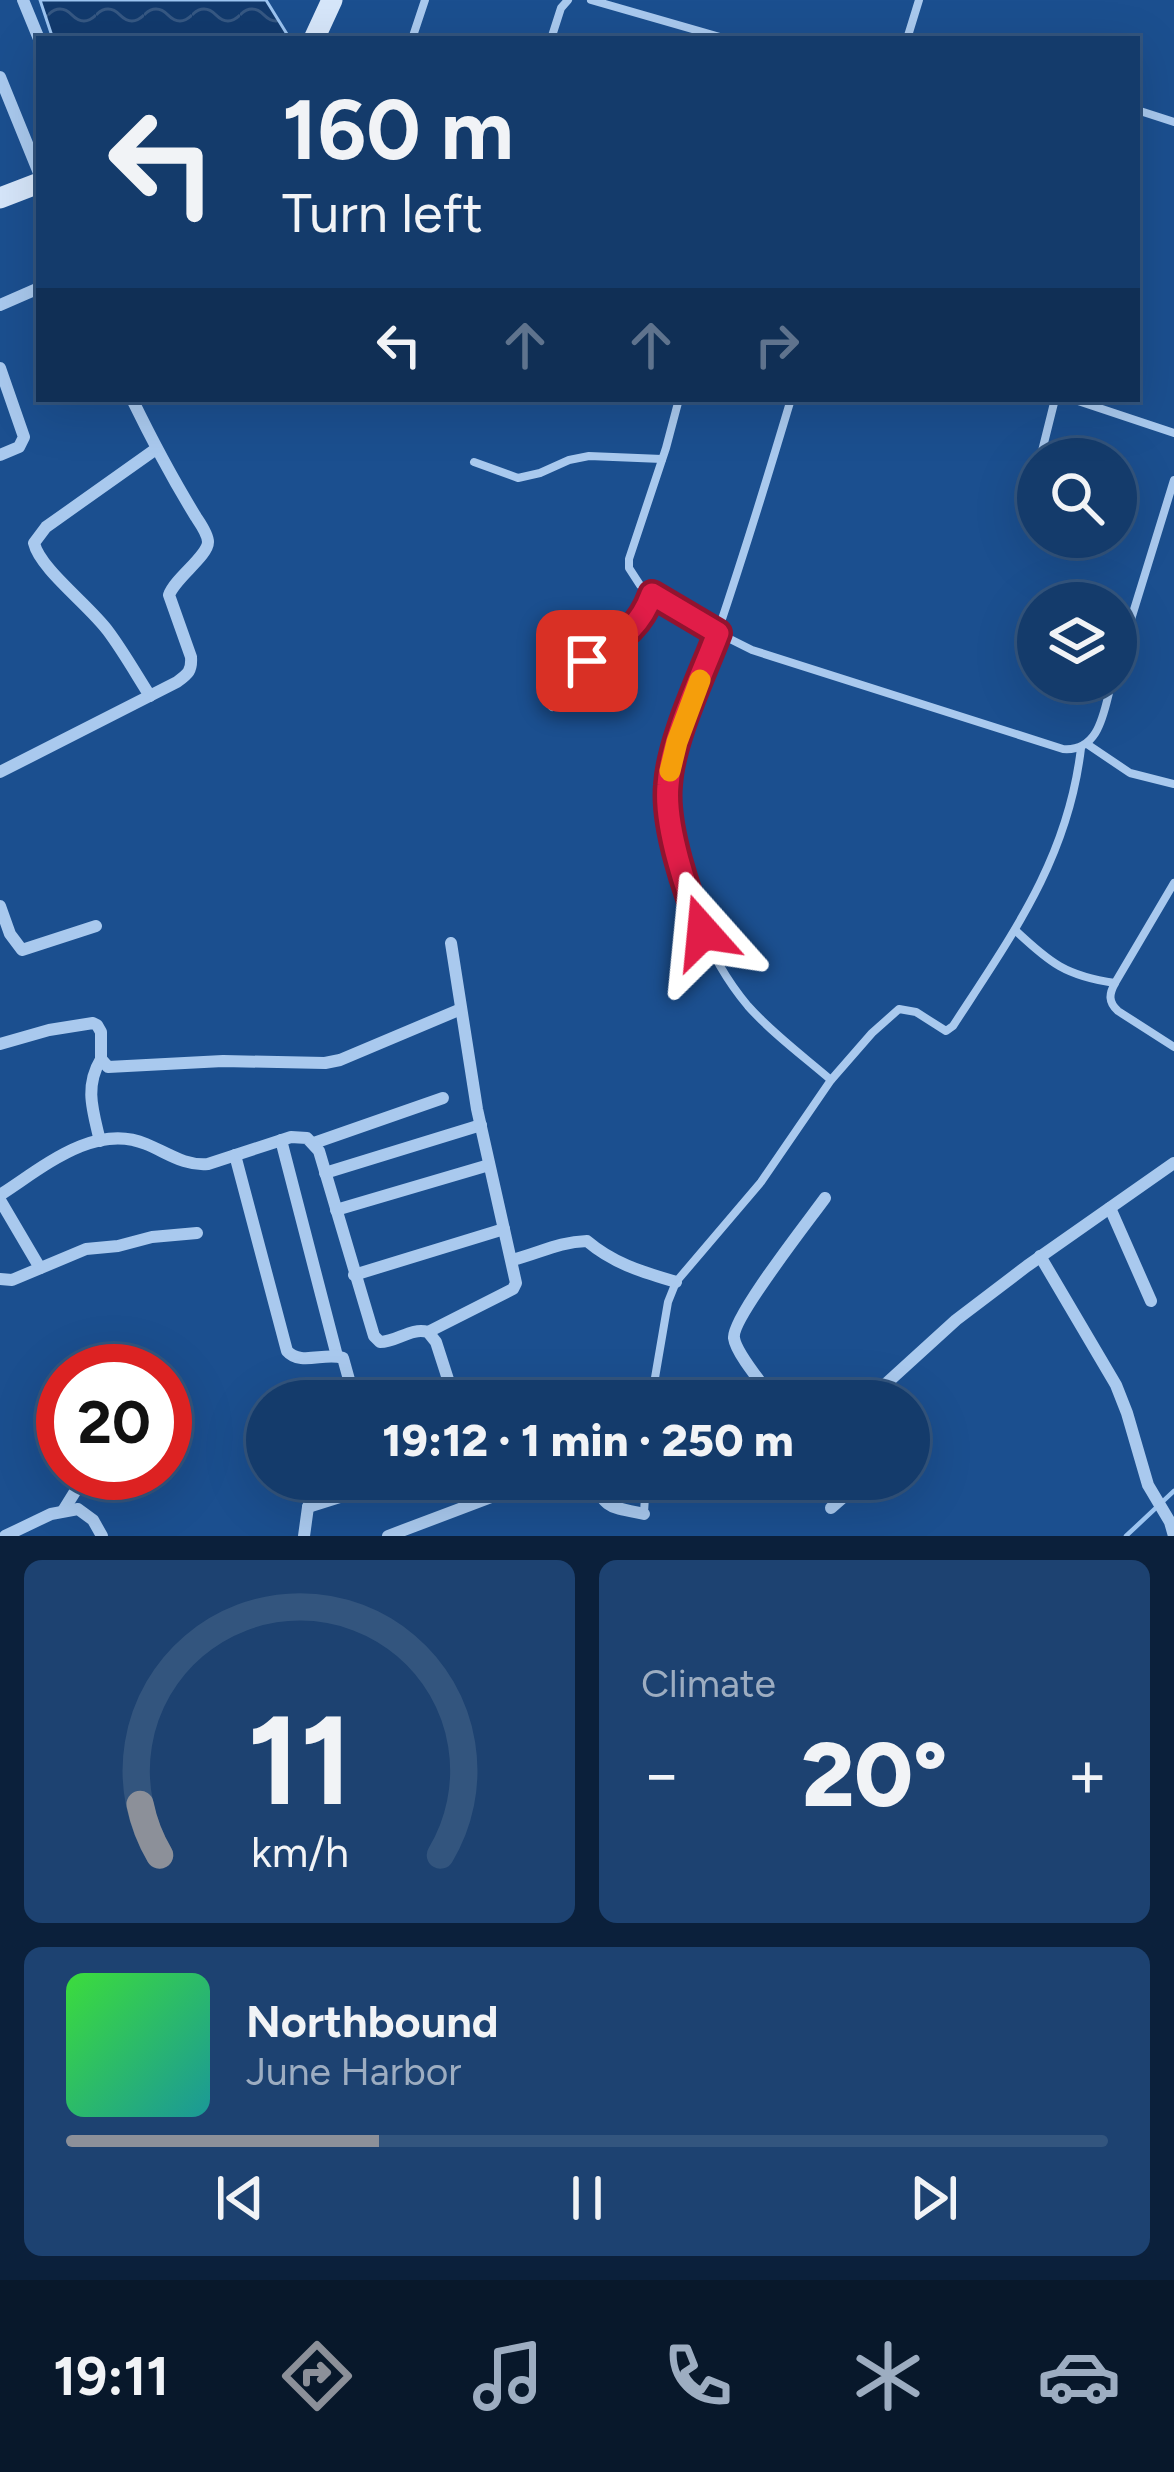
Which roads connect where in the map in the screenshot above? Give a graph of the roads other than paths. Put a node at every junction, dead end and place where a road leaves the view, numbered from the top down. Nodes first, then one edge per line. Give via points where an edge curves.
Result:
1 (22, 0) edge
2 (332, 0) edge
3 (424, 0) edge
4 (568, 0) edge
5 (591, 0) edge
6 (919, 0) edge
7 (690, 34) edge
8 (38, 36) edge
9 (315, 36) edge
10 (413, 36) edge
11 (552, 36) edge
12 (908, 36) edge
13 (0, 76) edge
14 (1140, 111) edge
15 (1174, 122) edge
16 (36, 166) edge
17 (36, 184) edge
18 (0, 198) edge
19 (36, 290) edge
20 (0, 305) edge
21 (0, 368) edge
22 (133, 402) edge
23 (678, 402) edge
24 (790, 402) edge
25 (1053, 402) edge
26 (1081, 402) edge
27 (1174, 433) edge
28 (1045, 438) edge
29 (156, 449) junction
30 (0, 455) edge
31 (662, 459) junction
32 (475, 462) dead end
33 (1174, 480) edge
34 (652, 594) junction
35 (1137, 600) edge
36 (718, 633) junction
37 (150, 696) junction
38 (1106, 702) edge
39 (552, 707) dead end
40 (1084, 746) junction
41 (0, 772) edge
42 (1174, 784) edge
43 (1174, 883) edge
44 (0, 906) edge
45 (96, 926) dead end
46 (1015, 930) junction
47 (451, 943) dead end
48 (17, 946) junction
49 (0, 952) edge
50 (1115, 982) junction
51 (461, 1009) junction
52 (0, 1044) edge
53 (1174, 1047) edge
54 (101, 1059) junction
55 (831, 1080) junction
56 (443, 1097) dead end
57 (481, 1125) junction
58 (280, 1140) junction
59 (100, 1141) junction
60 (314, 1143) junction
61 (235, 1155) junction
62 (1174, 1163) edge
63 (489, 1166) junction
64 (325, 1173) junction
65 (0, 1197) edge
66 (825, 1198) dead end
67 (1110, 1208) junction
68 (336, 1210) junction
69 (504, 1229) junction
70 (197, 1233) dead end
71 (1040, 1256) junction
72 (512, 1260) junction
73 (40, 1268) junction
74 (354, 1275) junction
75 (0, 1279) edge
76 (676, 1282) junction
77 (1151, 1301) dead end
78 (428, 1331) junction
79 (338, 1356) junction
80 (350, 1380) edge
81 (448, 1380) edge
82 (655, 1380) edge
83 (760, 1380) edge
84 (890, 1380) edge
85 (70, 1500) edge
86 (311, 1500) edge
87 (333, 1500) edge
88 (483, 1500) edge
89 (601, 1500) edge
90 (645, 1500) edge
91 (840, 1500) edge
92 (308, 1508) junction
93 (831, 1508) dead end
94 (63, 1511) junction
95 (644, 1514) joint
96 (5, 1536) edge
97 (103, 1536) edge
98 (304, 1536) edge
99 (388, 1536) edge
100 (1174, 1536) edge

1 - 8 street
2 - 9 street
3 - 10 lane
4 - 11 lane
5 - 7 lane
6 - 12 lane
13 - 16 street
14 - 15 lane
17 - 18 street
19 - 20 street
21 - 30 street via 24,437
22 - 29 street
23 - 31 lane
24 - 36 lane
25 - 28 lane
26 - 27 lane
29 - 37 street via 208,543 169,595 191,667
29 - 37 street via 34,543
31 - 32 lane via 589,456 518,478
31 - 34 lane via 628,559
33 - 35 lane
34 - 36 lane
34 - 39 lane via 636,626 582,665
36 - 40 lane via 777,660 1063,749
36 - 55 lane via 671,765 671,825 692,905 725,975
37 - 41 street
38 - 40 lane
40 - 42 lane via 1130,773
40 - 46 lane via 1068,817
43 - 50 lane
44 - 48 street
45 - 48 street via 29,950
46 - 50 lane via 1064,970
46 - 55 lane via 950,1030 899,1009
47 - 51 street
48 - 49 street
50 - 53 lane via 1113,1007
51 - 54 street via 325,1063 108,1067
51 - 57 street
52 - 54 street via 93,1023
54 - 59 street via 90,1094
55 - 76 lane via 761,1182
56 - 60 street
57 - 63 street
57 - 64 street
58 - 60 street
58 - 61 street
58 - 79 street
59 - 61 street via 142,1142 198,1165
59 - 65 street via 76,1147
60 - 64 street
61 - 79 street via 287,1351 298,1359
62 - 67 street
63 - 68 street
63 - 69 street
64 - 68 street
65 - 73 street
66 - 83 street via 734,1332
67 - 71 street
67 - 77 street
68 - 74 street
69 - 72 street
69 - 74 street
70 - 73 street via 86,1249
71 - 84 street
71 - 100 street via 1116,1385
72 - 76 street via 587,1241 623,1266
72 - 78 street via 513,1289
73 - 75 street
74 - 78 street via 380,1342
76 - 82 lane
78 - 81 street
79 - 80 street
85 - 94 street
86 - 92 street
87 - 92 street
88 - 99 street
89 - 95 street
90 - 95 lane
91 - 93 street
92 - 98 street
94 - 96 street
94 - 97 street via 86,1513

